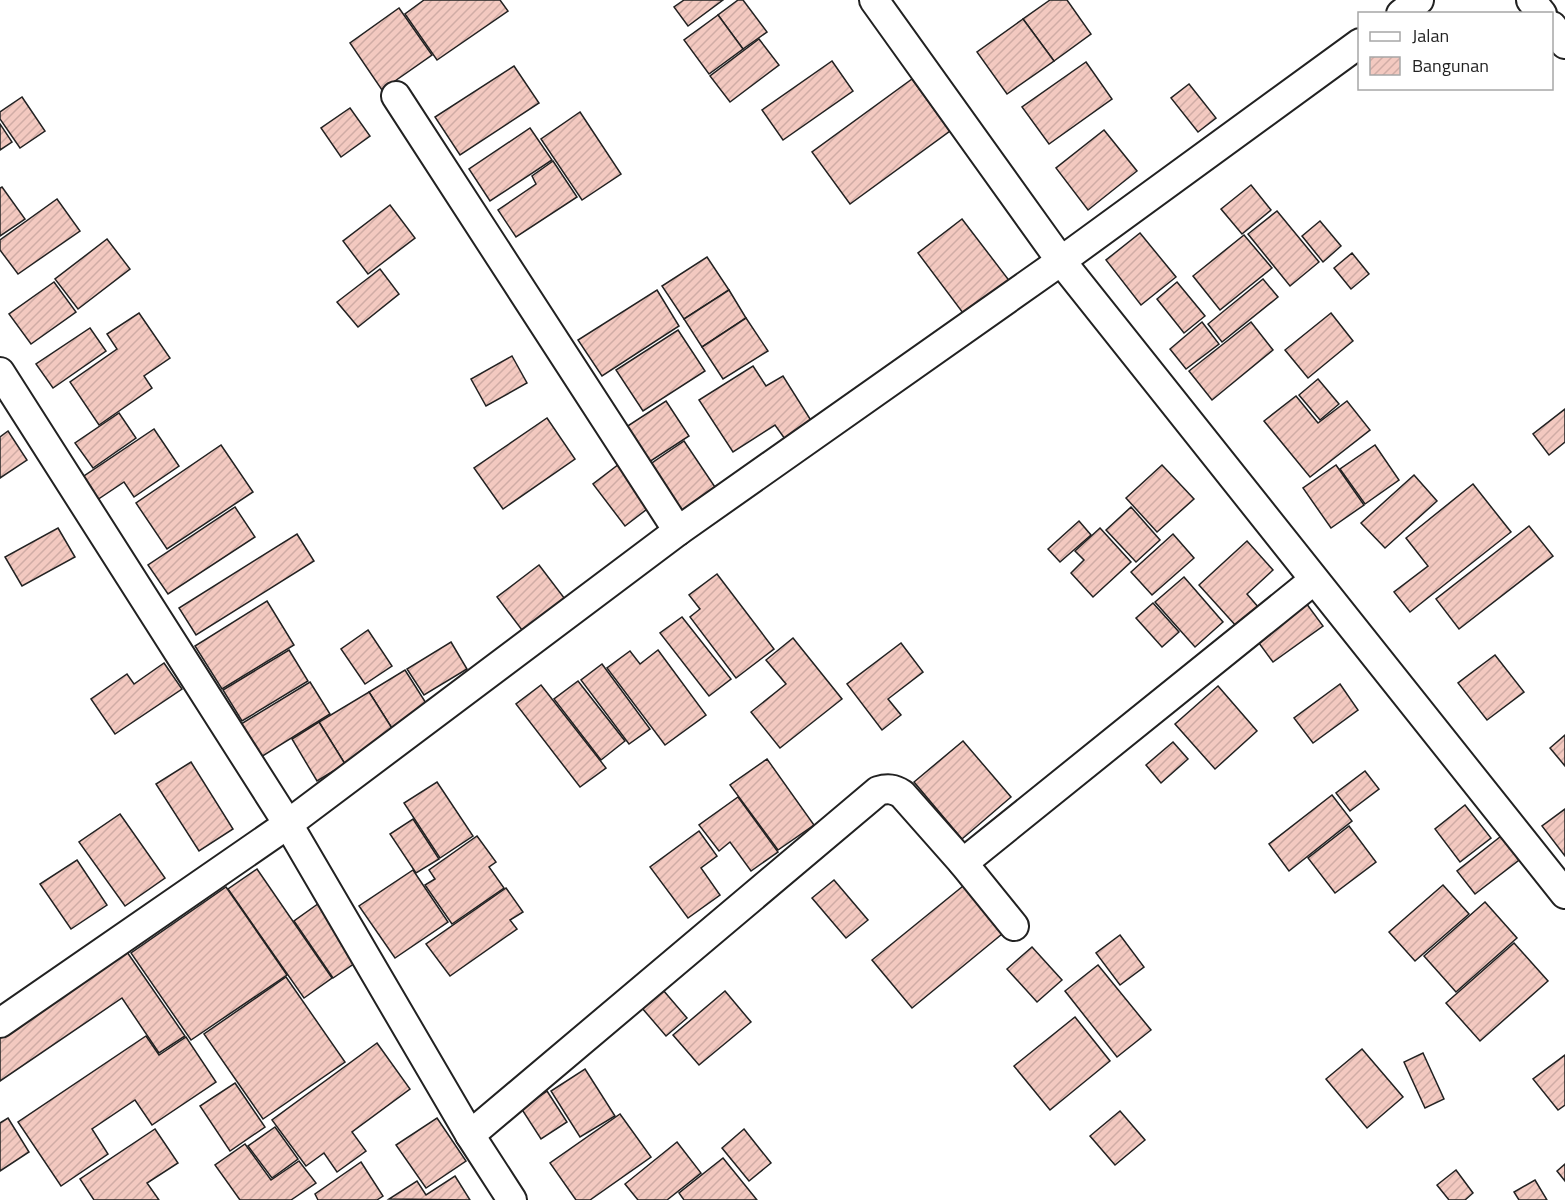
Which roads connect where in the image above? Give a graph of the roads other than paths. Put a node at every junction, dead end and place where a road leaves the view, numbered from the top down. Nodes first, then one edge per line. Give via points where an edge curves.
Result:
1 (874, 0) edge
2 (1419, 0) edge
3 (1531, 0) edge
4 (1404, 12) edge
5 (1540, 12) edge
6 (1553, 29) edge
7 (1358, 44) edge
8 (1565, 44) edge
9 (396, 96) dead end
10 (1061, 261) junction
11 (0, 372) edge
12 (678, 531) junction
13 (1314, 579) junction
14 (288, 824) junction
15 (963, 863) junction
16 (1565, 894) edge
17 (1014, 926) dead end
18 (0, 1023) edge
19 (470, 1135) junction
20 (512, 1200) edge

1 - 10 street
2 - 4 street
3 - 5 street
6 - 8 street
7 - 10 street
9 - 12 street
10 - 12 street
10 - 13 street
11 - 14 street
12 - 14 street
13 - 15 street
13 - 16 street
14 - 18 street
14 - 19 street
15 - 17 street
15 - 19 street via 902,794 895,790 878,791
19 - 20 street

